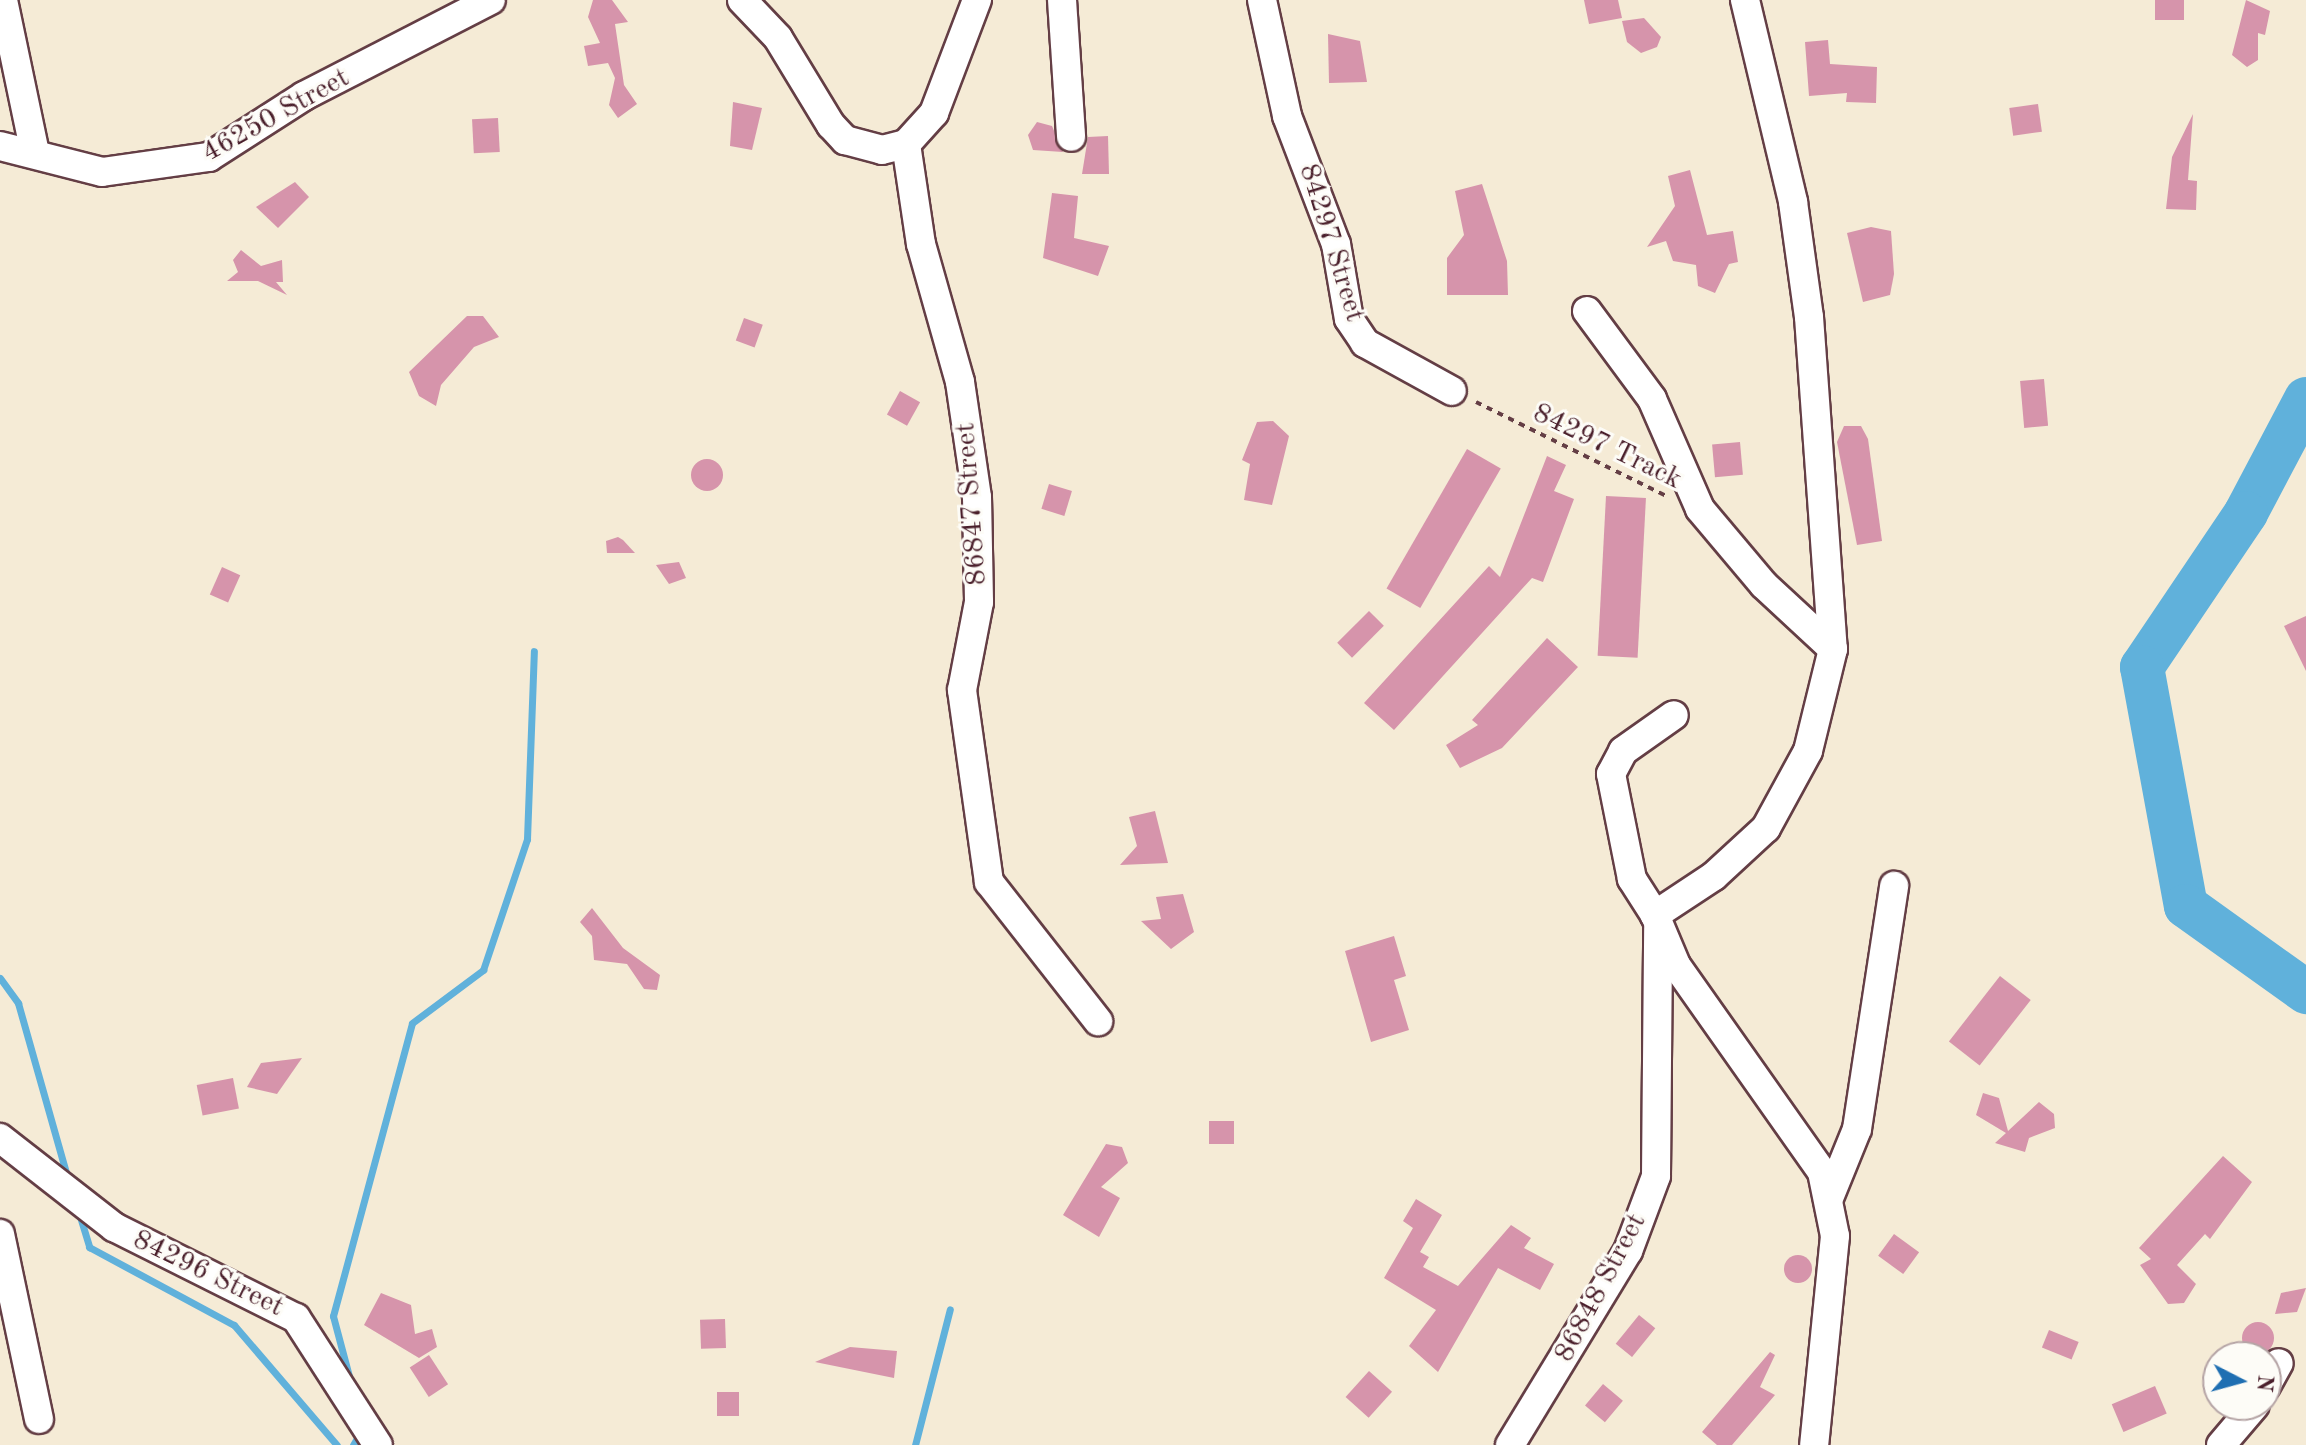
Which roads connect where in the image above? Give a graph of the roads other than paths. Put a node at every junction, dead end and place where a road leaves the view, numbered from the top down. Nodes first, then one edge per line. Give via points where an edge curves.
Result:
1 (3, 0) edge
2 (491, 0) edge
3 (742, 0) edge
4 (977, 0) edge
5 (1062, 0) edge
6 (1262, 0) edge
7 (1745, 0) edge
8 (1071, 137) dead end
9 (906, 144) junction
10 (2, 148) edge
11 (35, 153) junction
12 (1587, 311) dead end
13 (1452, 391) road end
14 (1833, 649) junction
15 (1674, 715) dead end
16 (1894, 886) dead end
17 (1656, 921) junction
18 (1098, 1021) dead end
19 (0, 1138) edge
20 (1829, 1198) junction
21 (0, 1234) edge
22 (39, 1419) dead end
23 (2241, 1421) edge
24 (378, 1445) edge
25 (1510, 1445) edge
26 (1814, 1445) edge
27 (2221, 1445) edge

1 - 11 street
2 - 11 street, 46250 Street via 304,96 209,157 102,172
3 - 9 street via 778,38 845,140 873,150
4 - 9 street via 951,83
5 - 8 street
6 - 13 street, 84297 Street via 1287,116 1336,244 1349,319 1365,343
7 - 14 street via 1793,202 1809,317
9 - 18 street, 86847 Street via 921,244 960,382 977,497 979,602 962,690 989,882
10 - 11 street, 46250 Street
12 - 14 street via 1652,399 1700,509 1764,585
14 - 17 street via 1808,751 1766,828
15 - 17 street via 1623,751 1611,774 1632,879
16 - 20 street via 1857,1129
17 - 20 street via 1676,965 1809,1152
17 - 25 street, 86848 Street via 1656,1176 1628,1251
19 - 24 street, 84296 Street via 114,1227 296,1318
20 - 26 street via 1835,1236 1831,1315
21 - 22 street
23 - 27 street

